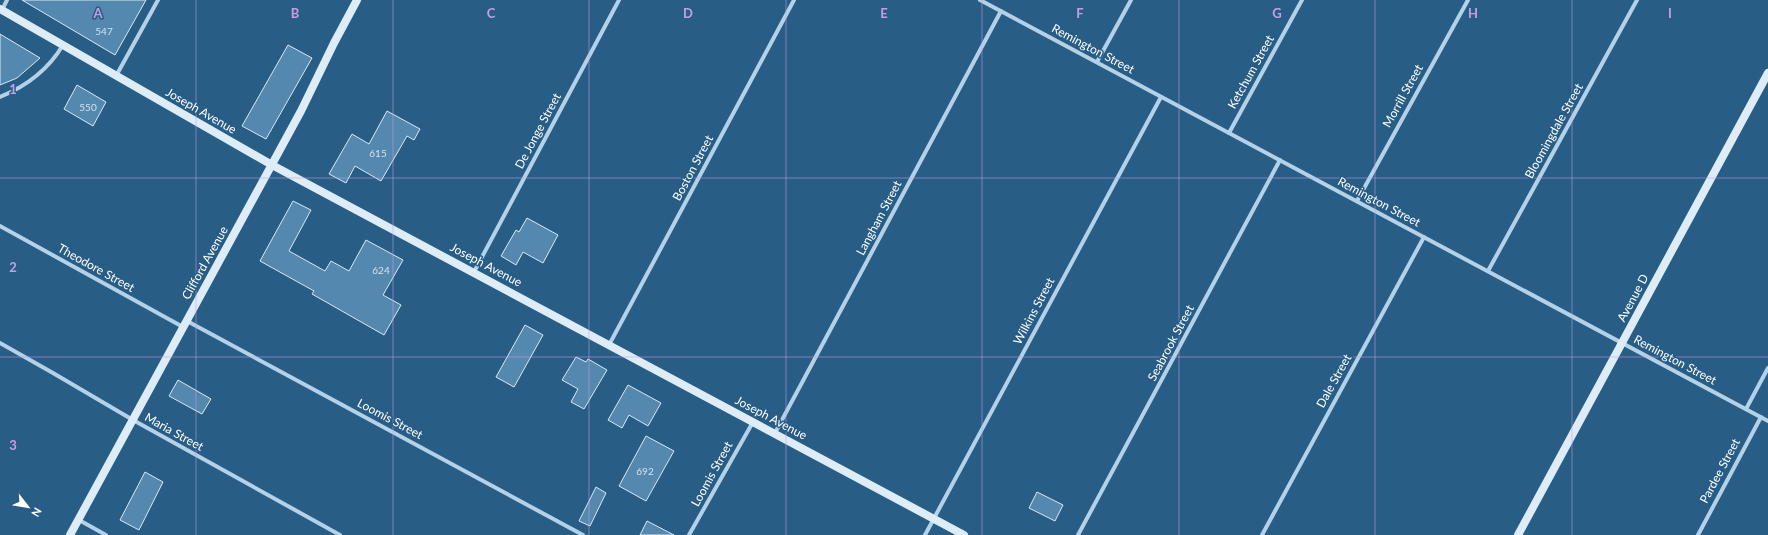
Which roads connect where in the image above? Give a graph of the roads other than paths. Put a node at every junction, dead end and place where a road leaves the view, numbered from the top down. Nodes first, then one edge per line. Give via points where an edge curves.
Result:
1 (7, 0) edge
2 (158, 0) edge
3 (357, 0) edge
4 (619, 0) edge
5 (794, 0) edge
6 (980, 0) edge
7 (1131, 0) edge
8 (1302, 0) edge
9 (1468, 0) edge
10 (1637, 0) edge
11 (1, 9) edge
12 (1001, 11) junction
13 (63, 45) junction
14 (1097, 62) junction
15 (1768, 73) edge
16 (116, 76) junction
17 (0, 96) edge
18 (1161, 97) junction
19 (1229, 133) junction
20 (1280, 160) junction
21 (272, 165) junction
22 (1357, 201) junction
23 (0, 226) edge
24 (1424, 237) junction
25 (1488, 271) junction
26 (474, 272) junction
27 (185, 324) junction
28 (0, 343) edge
29 (1622, 343) junction
30 (609, 345) junction
31 (1768, 368) edge
32 (1746, 409) junction
33 (1761, 417) junction
34 (132, 420) junction
35 (1768, 421) edge
36 (753, 422) junction
37 (774, 434) junction
38 (934, 519) junction
39 (78, 520) junction
40 (70, 535) edge
41 (106, 535) edge
42 (340, 535) edge
43 (583, 535) edge
44 (689, 535) edge
45 (925, 535) edge
46 (964, 535) edge
47 (1078, 535) edge
48 (1262, 535) edge
49 (1518, 535) edge
50 (1698, 535) edge

1 - 11 street
2 - 16 street
3 - 21 main road, Clifford Avenue
4 - 26 street, De Jonge Street
5 - 30 street, Boston Street
6 - 12 street, Remington Street
7 - 14 street
8 - 19 street, Ketchum Street
9 - 22 street, Morrill Street
10 - 25 street, Bloomingdale Street
11 - 13 main road, Joseph Avenue
12 - 14 street, Remington Street
12 - 37 street, Langham Street
13 - 16 main road, Joseph Avenue
13 - 17 street via 51,63 38,75
14 - 18 street, Remington Street
15 - 29 main road, Avenue D
16 - 21 main road, Joseph Avenue
18 - 19 street, Remington Street
18 - 38 street, Wilkins Street
19 - 20 street, Remington Street
20 - 22 street, Remington Street
20 - 47 street, Seabrook Street
21 - 26 main road, Joseph Avenue
21 - 27 main road, Clifford Avenue
22 - 24 street, Remington Street
23 - 27 street, Theodore Street
24 - 25 street, Remington Street
24 - 48 street, Dale Street
25 - 29 street, Remington Street
26 - 30 main road, Joseph Avenue
27 - 34 main road, Clifford Avenue
27 - 43 street, Loomis Street
28 - 34 street, Maria Street
29 - 32 street, Remington Street
29 - 49 main road, Avenue D
30 - 36 main road, Joseph Avenue
31 - 32 street
32 - 33 street, Remington Street
33 - 35 street, Remington Street
33 - 50 street, Pardee Street
34 - 39 main road, Clifford Avenue
34 - 42 street, Maria Street
36 - 37 main road, Joseph Avenue
36 - 44 street, Loomis Street
37 - 38 main road, Joseph Avenue
38 - 45 street, Wilkins Street
38 - 46 main road, Joseph Avenue
39 - 40 main road, Clifford Avenue
39 - 41 street

